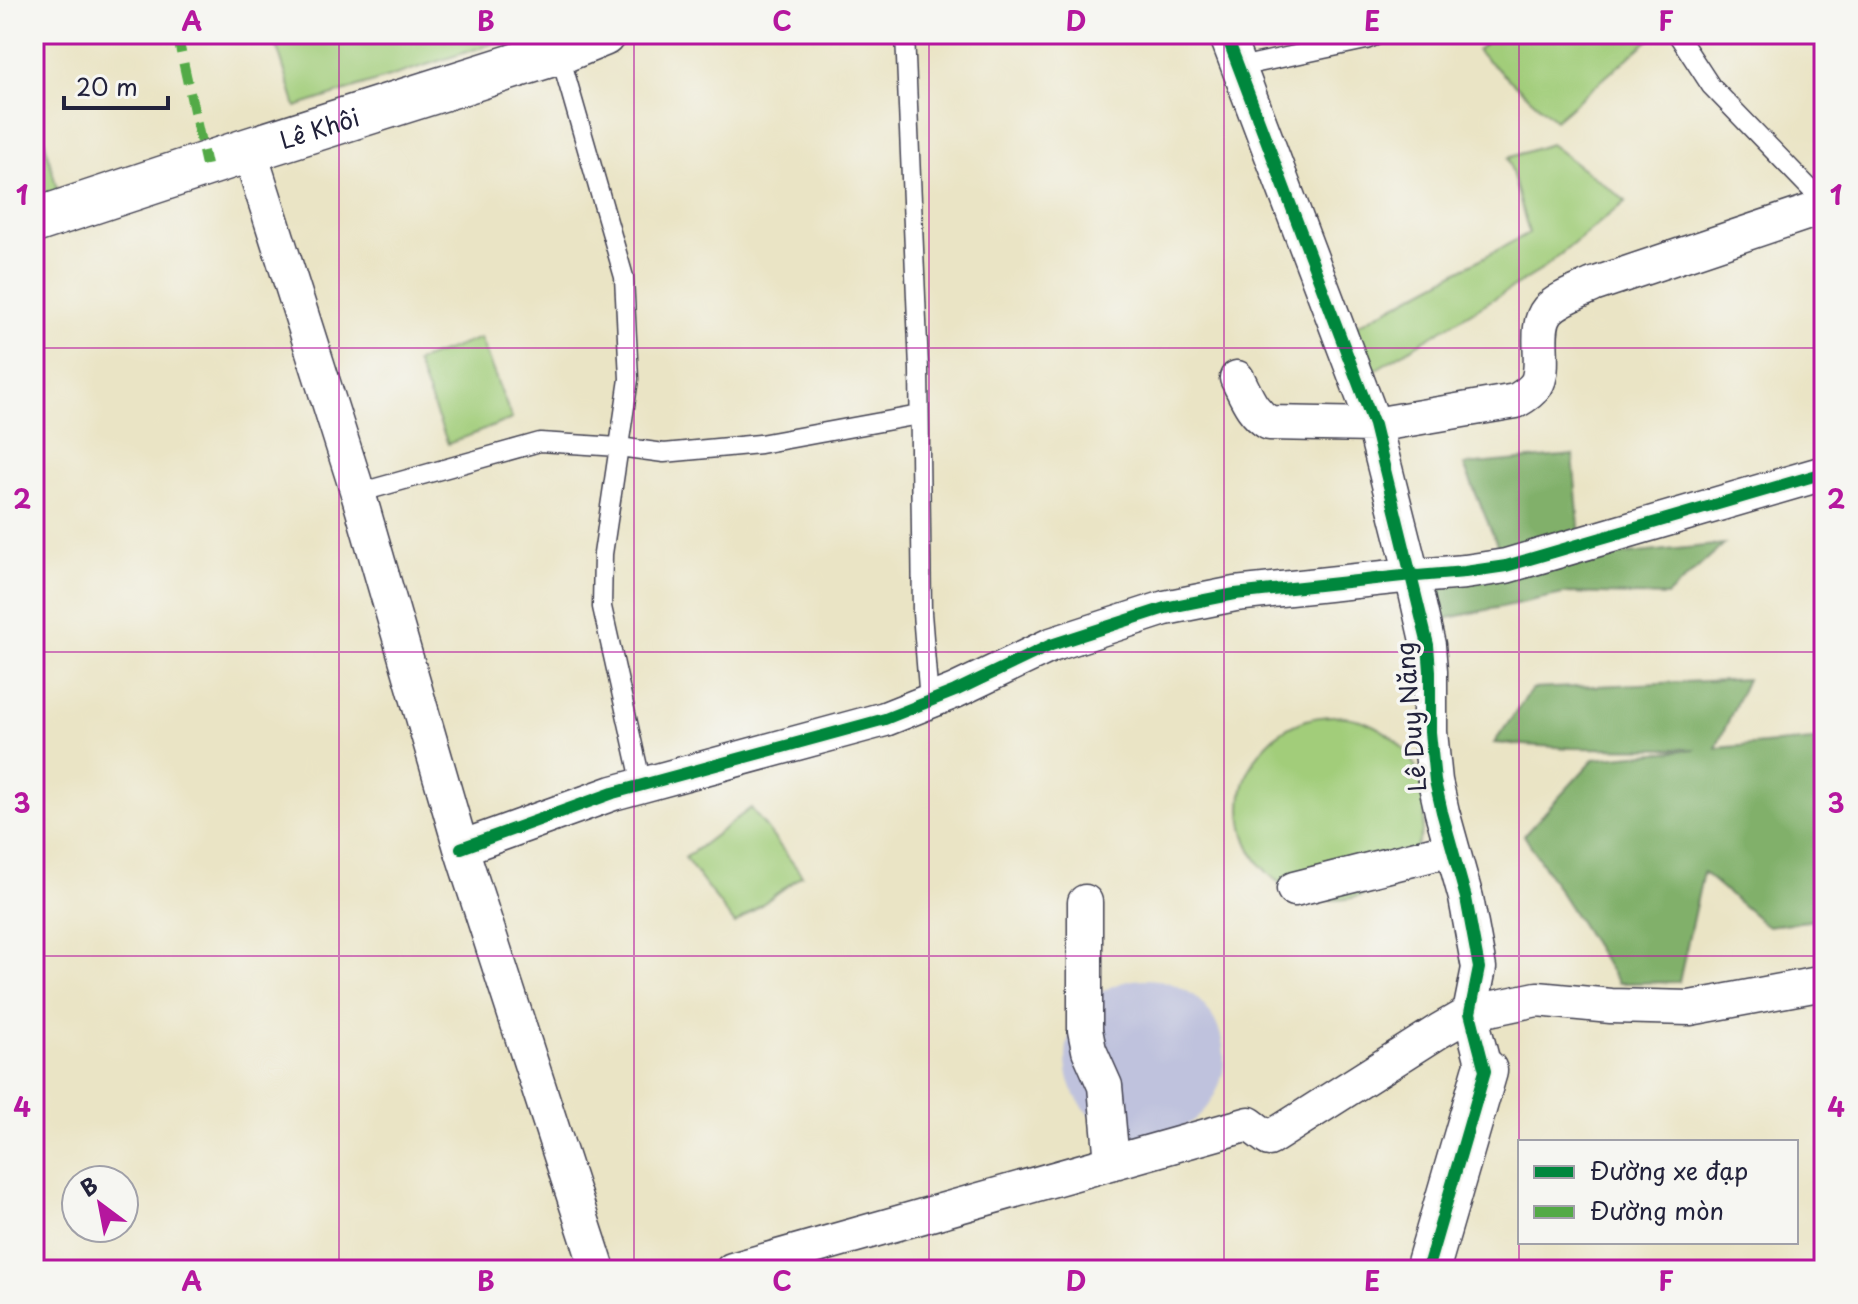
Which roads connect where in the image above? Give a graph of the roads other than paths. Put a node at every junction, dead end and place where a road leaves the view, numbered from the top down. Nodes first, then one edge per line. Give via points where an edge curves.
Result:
1 (603, 34) edge
2 (905, 34) edge
3 (1226, 34) edge
4 (1380, 34) edge
5 (1677, 34) edge
6 (559, 52) junction
7 (1239, 67) junction
8 (249, 150) junction
9 (1824, 205) edge
10 (34, 221) edge
11 (1237, 378) dead end
12 (919, 415) junction
13 (1374, 425) junction
14 (619, 447) junction
15 (1824, 473) edge
16 (358, 493) junction
17 (1412, 575) junction
18 (929, 701) junction
19 (642, 785) junction
20 (461, 848) junction
21 (1452, 849) junction
22 (1294, 889) dead end
23 (1085, 902) dead end
24 (1824, 983) edge
25 (1470, 1013) junction
26 (1485, 1071) joint
27 (1112, 1162) junction
28 (598, 1270) edge
29 (732, 1270) edge
30 (1427, 1270) edge

1 - 6 street, Lê Khôi
2 - 12 lane
3 - 7 street, Lê Duy Năng
4 - 7 lane
5 - 9 lane via 1711,86
6 - 8 street, Lê Khôi
6 - 14 lane via 624,277 629,379
7 - 13 street, Lê Duy Năng
8 - 10 street, Lê Khôi
8 - 16 street
9 - 13 street via 1564,299 1542,322 1537,383 1516,401
11 - 13 street via 1253,411 1269,423
12 - 14 lane via 760,444 664,453
12 - 18 lane
13 - 17 street, Lê Duy Năng
14 - 16 lane via 540,442
14 - 19 lane via 603,554 602,607
15 - 17 street via 1506,566
16 - 20 street
17 - 18 street via 1235,594 1165,608 1051,645
17 - 21 street, Lê Duy Năng via 1428,645 1435,781
18 - 19 street via 885,719
19 - 20 street
20 - 28 street
21 - 22 street
21 - 25 street, Lê Duy Năng via 1479,968
23 - 27 street via 1085,1030 1105,1086
24 - 25 street via 1690,1008 1537,999
25 - 26 street, Lê Duy Năng
25 - 27 street via 1269,1139 1249,1124
26 - 30 street, Lê Duy Năng
27 - 29 street

